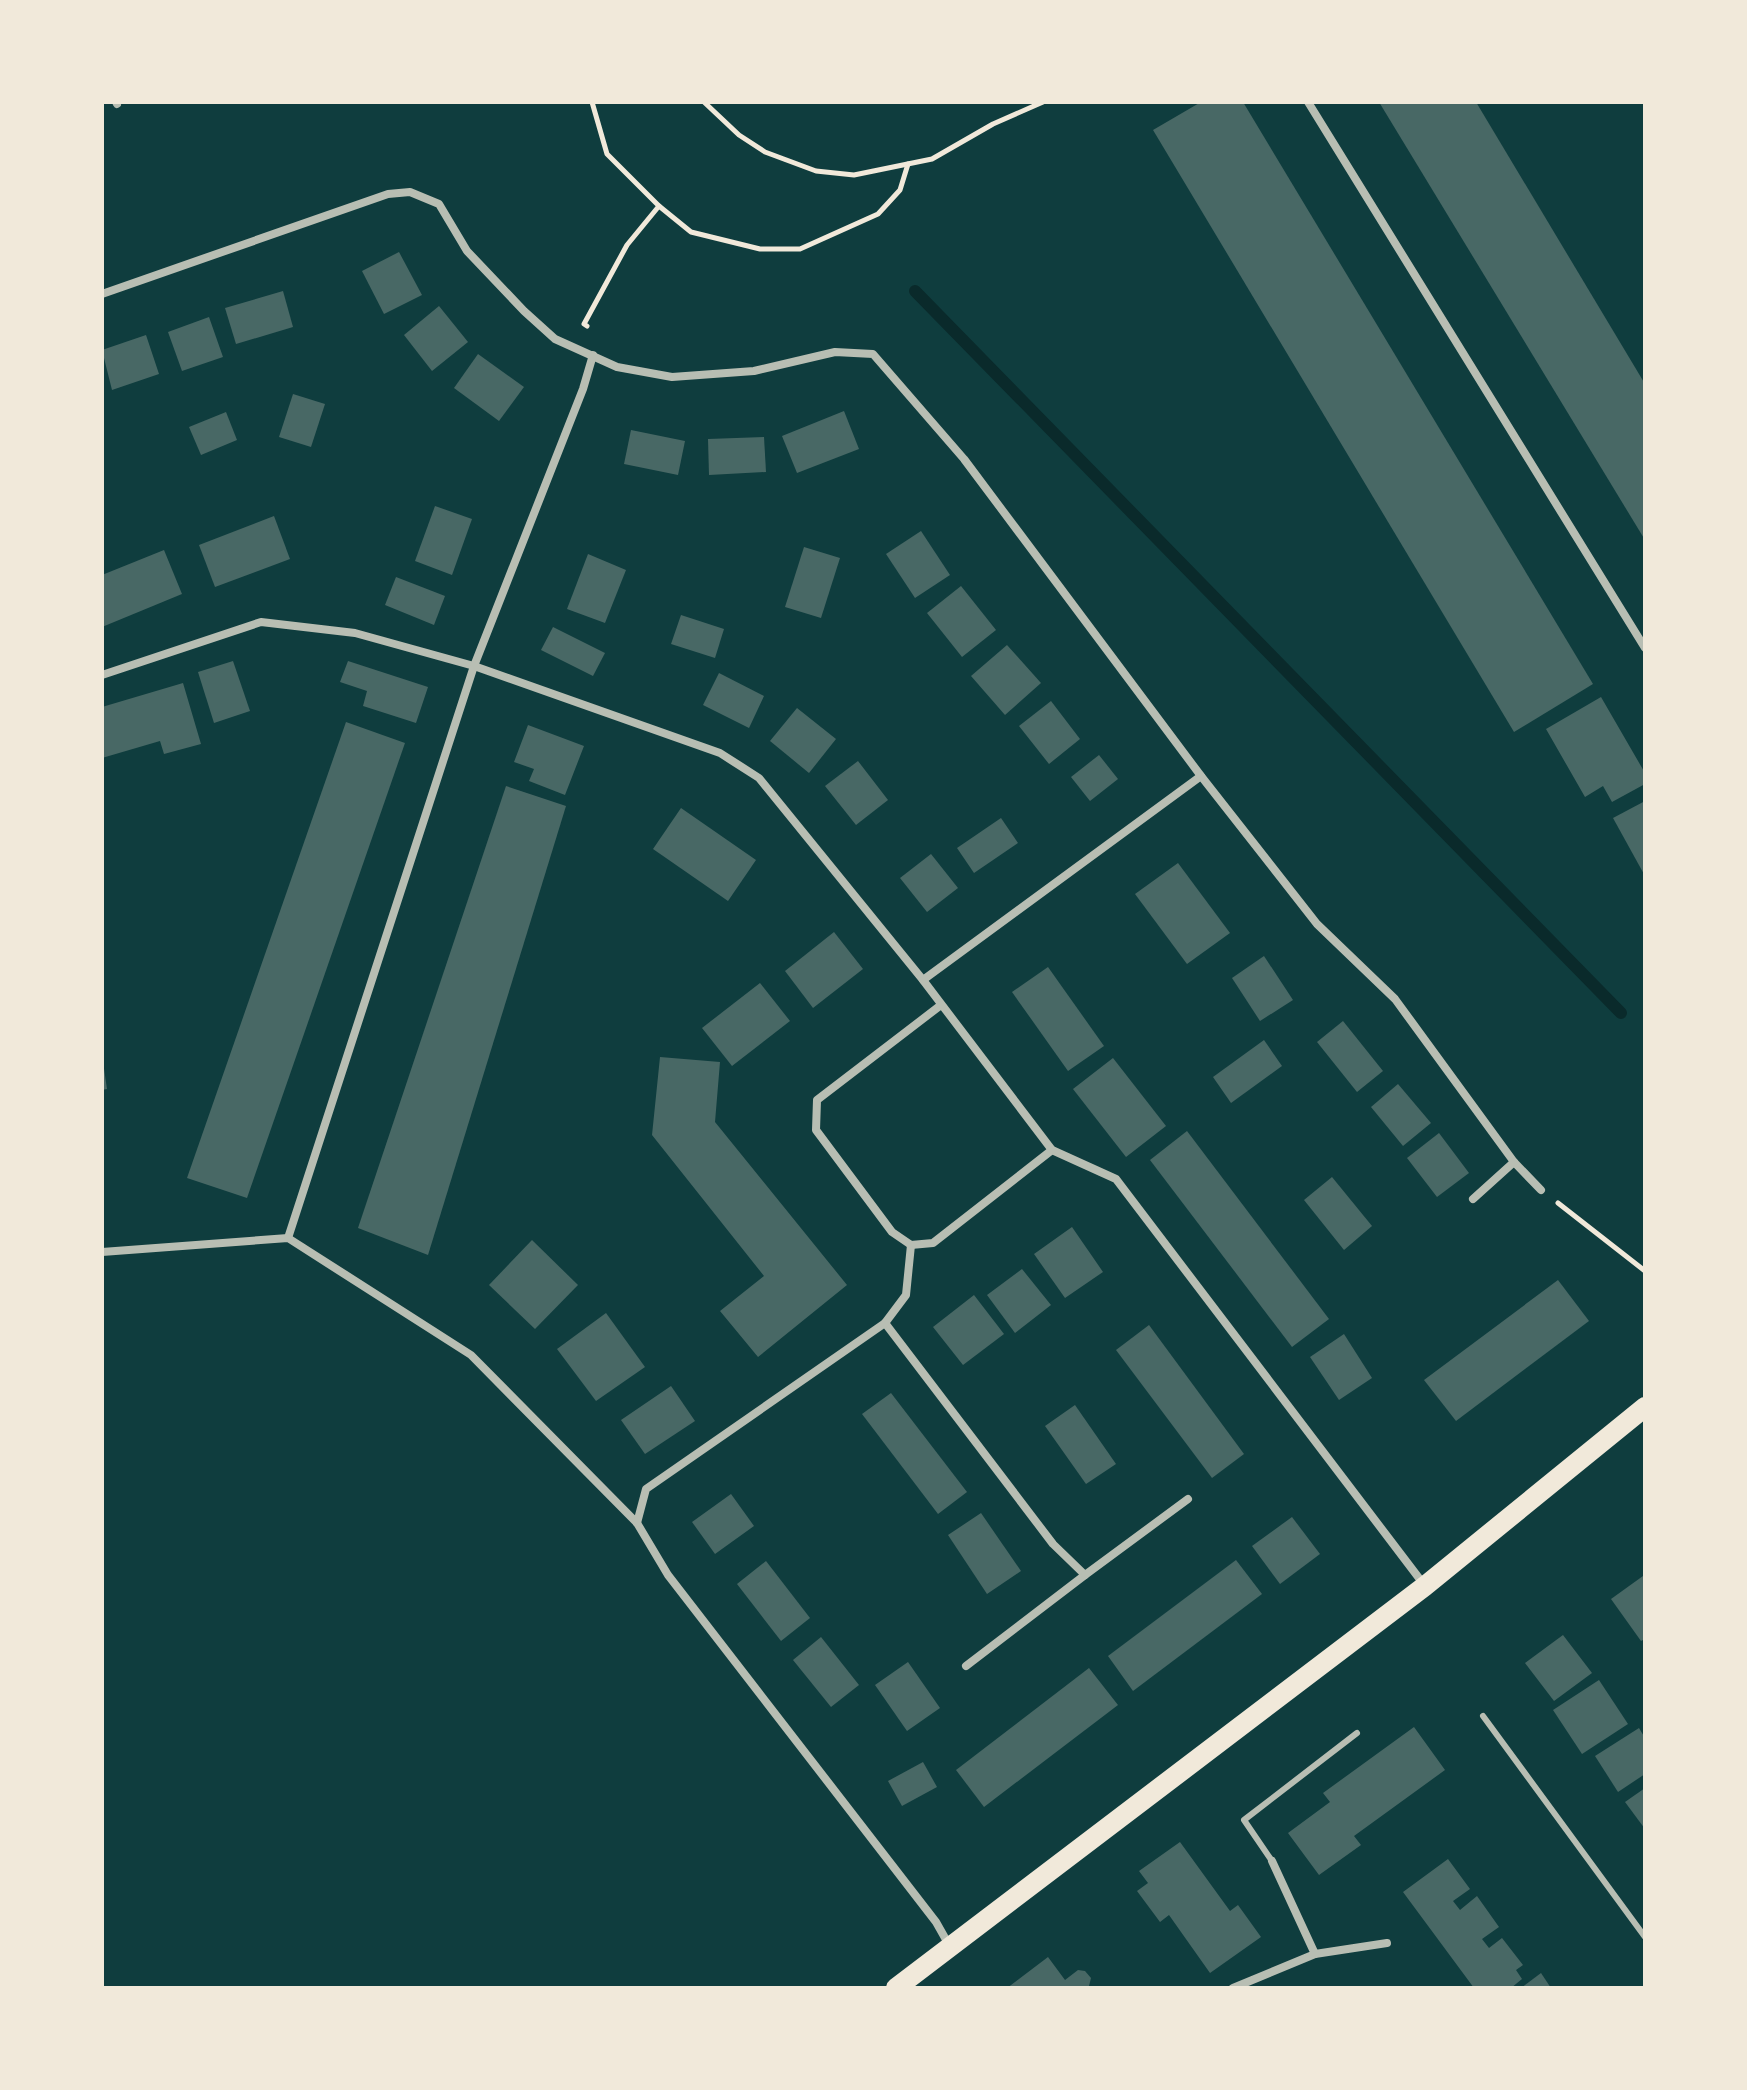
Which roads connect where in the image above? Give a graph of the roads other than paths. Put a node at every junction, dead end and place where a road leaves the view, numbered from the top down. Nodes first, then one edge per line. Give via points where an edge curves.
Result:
1 (1308, 102) edge
2 (102, 294) edge
3 (593, 355) junction
4 (1645, 648) edge
5 (474, 666) junction
6 (102, 675) edge
7 (1201, 776) junction
8 (923, 980) junction
9 (941, 1005) junction
10 (1052, 1150) junction
11 (1514, 1162) junction
12 (1541, 1190) road end
13 (1473, 1199) dead end
14 (288, 1238) junction
15 (911, 1245) junction
16 (102, 1252) edge
17 (885, 1323) junction
18 (1645, 1407) edge
19 (1188, 1499) dead end
20 (637, 1523) junction
21 (1085, 1575) junction
22 (1425, 1586) junction
23 (966, 1666) dead end
24 (1483, 1716) dead end
25 (1357, 1733) dead end
26 (1272, 1861) joint
27 (1645, 1937) edge
28 (1387, 1943) dead end
29 (949, 1946) junction
30 (1315, 1954) junction
31 (896, 1988) edge
32 (1233, 1988) edge

1 - 4 street
2 - 3 street via 388,194 410,192 439,204 467,251 555,339
3 - 5 street
3 - 7 street via 617,367 672,377 754,371 835,352 873,354 964,459
5 - 6 street via 355,633 261,622
5 - 8 street via 720,753 759,778
5 - 14 street
7 - 8 street
7 - 11 street via 1317,924 1395,999
8 - 9 street
9 - 10 street
9 - 15 street via 817,1100 816,1130 892,1232
10 - 15 street via 933,1243
10 - 22 street via 1116,1179
11 - 12 street
11 - 13 street
14 - 16 street
14 - 20 street via 471,1355
15 - 17 street via 906,1295
17 - 20 street via 646,1489
17 - 21 street via 1053,1544
18 - 22 main road
19 - 21 street
20 - 29 street via 668,1575 936,1922
21 - 23 street
22 - 29 main road
24 - 27 lane
25 - 26 lane via 1244,1820
26 - 30 street
28 - 30 street
29 - 31 main road
30 - 32 street

